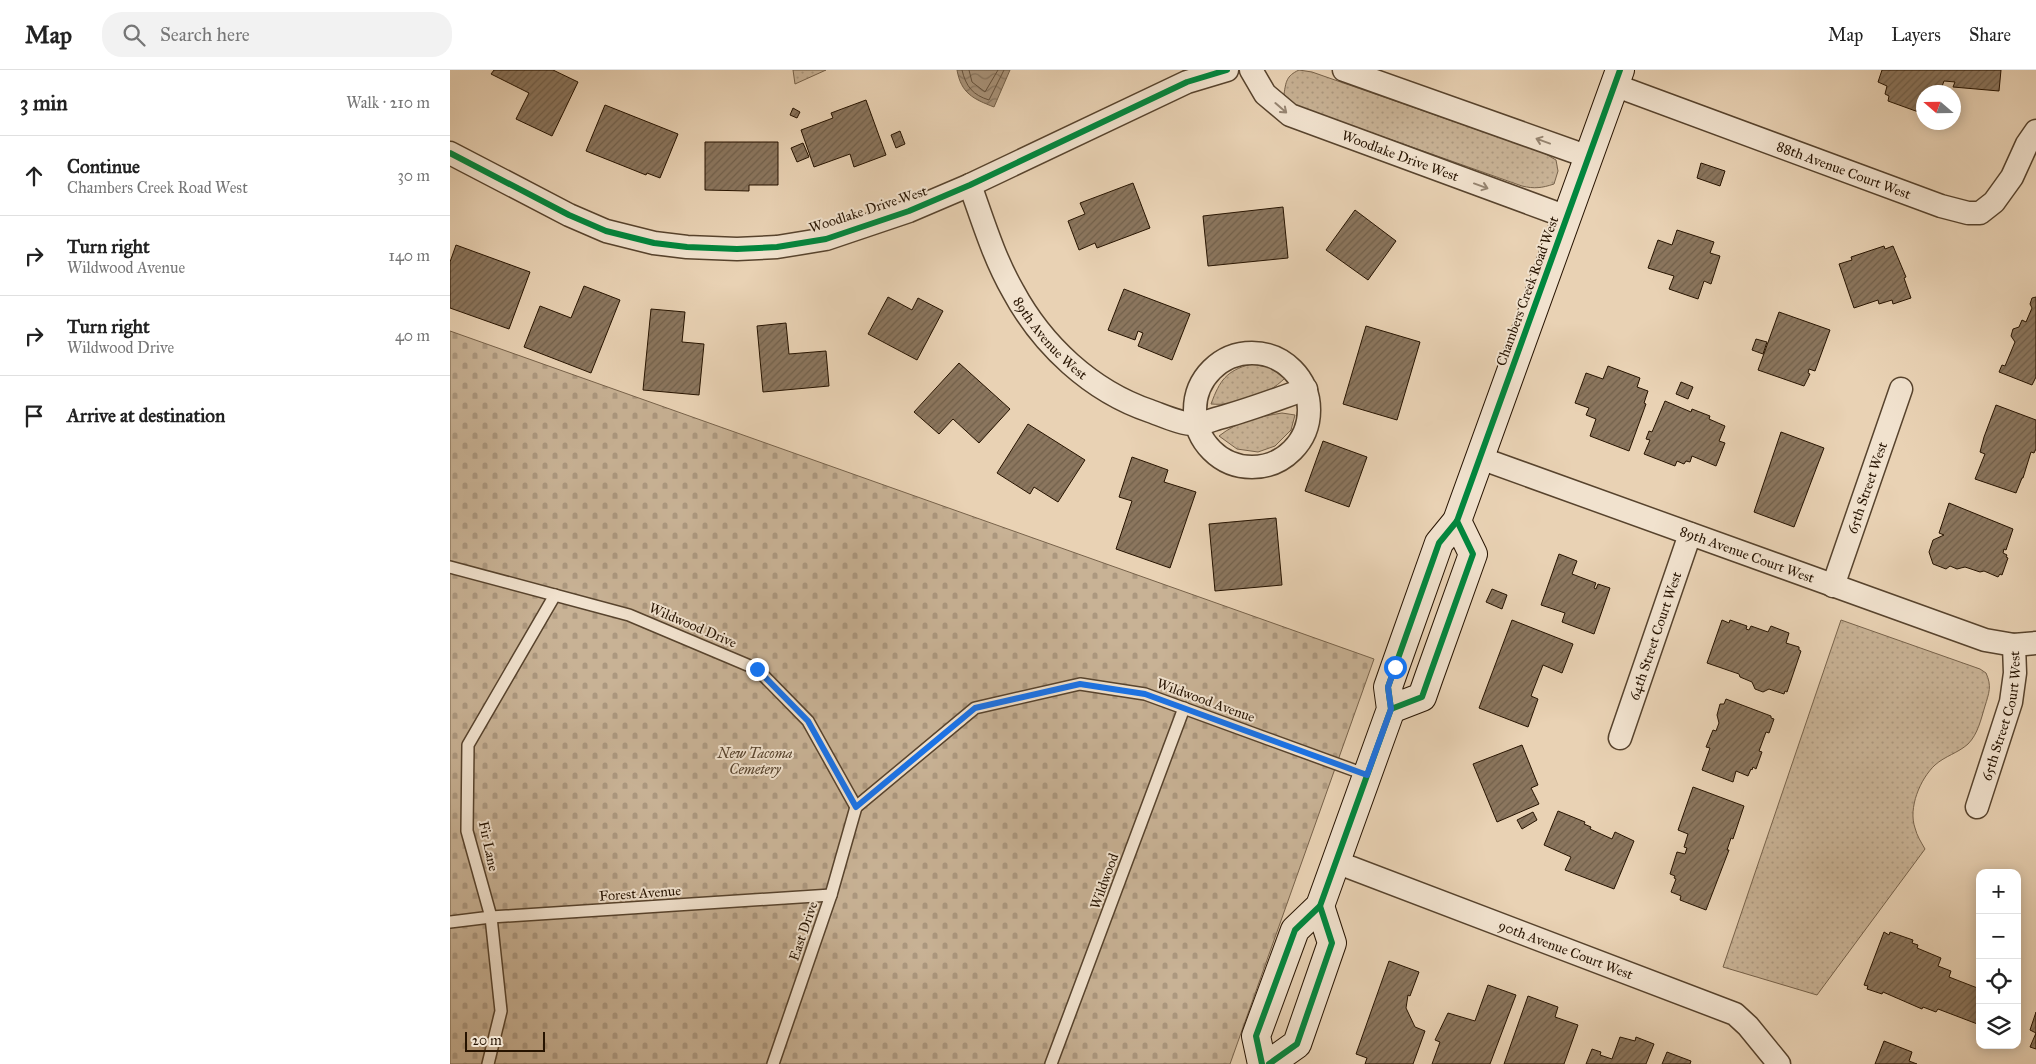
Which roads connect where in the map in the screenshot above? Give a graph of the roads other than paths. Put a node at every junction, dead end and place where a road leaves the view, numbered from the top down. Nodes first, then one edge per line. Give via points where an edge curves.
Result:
1 (1227, 70) edge
2 (1251, 70) edge
3 (1344, 70) edge
4 (1617, 77) edge
5 (2036, 131) edge
6 (450, 153) edge
7 (1588, 157) junction
8 (970, 185) junction
9 (1567, 217) junction
10 (1306, 389) junction
11 (1901, 389) dead end
12 (1196, 424) junction
13 (1480, 458) junction
14 (1458, 521) junction
15 (1690, 534) junction
16 (450, 567) edge
17 (1833, 586) junction
18 (555, 594) junction
19 (2025, 644) edge
20 (1184, 708) junction
21 (1391, 709) junction
22 (1620, 738) dead end
23 (1367, 775) junction
24 (856, 807) junction
25 (1977, 807) dead end
26 (1336, 862) junction
27 (832, 895) junction
28 (1320, 906) junction
29 (491, 918) junction
30 (450, 922) edge
31 (488, 1064) edge
32 (773, 1064) edge
33 (1052, 1064) edge
34 (1262, 1064) edge
35 (1269, 1064) edge
36 (1779, 1064) edge

1 - 8 street, Woodlake Drive West via 1187,82
2 -> 9 street, Woodlake Drive West via 1265,94 1290,115
7 -> 3 street
4 - 5 street, 88th Avenue Court West via 1941,206 1968,213 1980,213 2004,191 2026,144
4 - 7 street, Chambers Creek Road West
6 - 8 street, Woodlake Drive West via 606,231 687,247 777,247 826,239 909,211
7 - 9 street, Chambers Creek Road West
8 - 12 street, 89th Avenue West via 1012,290 1034,325 1063,358 1094,383 1138,407
9 - 13 street, Chambers Creek Road West
10 - 12 street, 89th Avenue West
10 - 12 street via 1296,372 1281,360 1263,353 1244,352 1226,358 1210,370 1200,386 1195,405
10 - 12 street via 1310,407 1308,426 1299,443 1270,465 1233,464 1216,455
11 - 17 street, 65th Street West
13 - 14 street, Chambers Creek Road West
13 - 15 street, 89th Avenue Court West
14 - 21 street, Chambers Creek Road West via 1439,544 1398,658 1388,687
14 - 21 street via 1474,554 1422,697
15 - 17 street, 89th Avenue Court West
15 - 22 street, 64th Street Court West
16 - 18 lane, Wildwood Drive
17 - 19 street, 89th Avenue Court West via 1985,640
18 - 24 lane, Wildwood Drive via 629,615 757,669 808,721
18 - 29 lane, Fir Lane via 468,745 467,831
19 - 25 street, 65th Street Court West via 2015,673 2011,702
20 - 23 lane, Wildwood Avenue
20 - 24 lane, Wildwood Avenue via 1145,694 1080,684 975,708
20 - 33 lane, Wildwood
21 - 23 street, Chambers Creek Road West
23 - 26 street, Chambers Creek Road West
24 - 27 lane, East Drive
26 - 28 street, Chambers Creek Road West
26 - 36 street, 90th Avenue Court West via 1735,1014
27 - 29 lane, Forest Avenue
27 - 32 lane, East Drive
28 - 34 street, Chambers Creek Road West via 1295,930 1256,1036
28 - 35 street via 1332,943 1298,1044
29 - 30 lane, Forest Avenue
29 - 31 lane, Fir Lane via 501,1011

